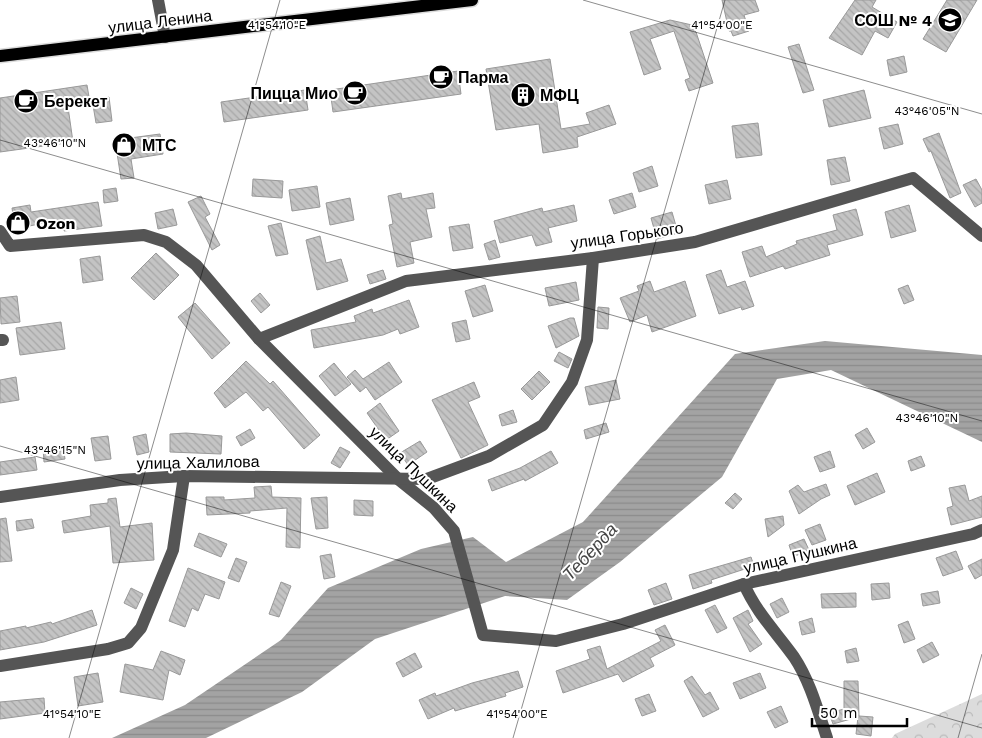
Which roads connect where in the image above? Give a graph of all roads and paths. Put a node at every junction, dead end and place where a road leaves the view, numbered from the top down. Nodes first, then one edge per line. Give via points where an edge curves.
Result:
1 (158, 0) edge
2 (472, 0) edge
3 (165, 37) junction
4 (0, 56) edge
5 (0, 231) edge
6 (982, 236) edge
7 (593, 258) junction
8 (259, 339) junction
9 (184, 476) junction
10 (398, 478) junction
11 (0, 497) edge
12 (982, 530) edge
13 (744, 584) junction
14 (0, 666) edge
15 (827, 738) edge

1 - 3 street
2 - 3 main road, улица Ленина
3 - 4 main road, улица Ленина
5 - 8 street, улица Пушкина via 10,246 144,235 166,242 196,265
6 - 7 street, улица Горького via 913,178 696,242
7 - 8 street, улица Горького via 406,281
7 - 10 street, улица Халилова via 587,340 572,382 543,425 489,456 427,479
8 - 10 street, улица Пушкина
9 - 10 street, улица Халилова
9 - 11 street, улица Халилова via 120,480
9 - 14 street via 173,550 141,628 128,643
10 - 13 street, улица Пушкина via 434,508 454,531 483,635 556,641 623,624
12 - 13 street, улица Пушкина
13 - 15 street via 757,611 794,657 807,680

